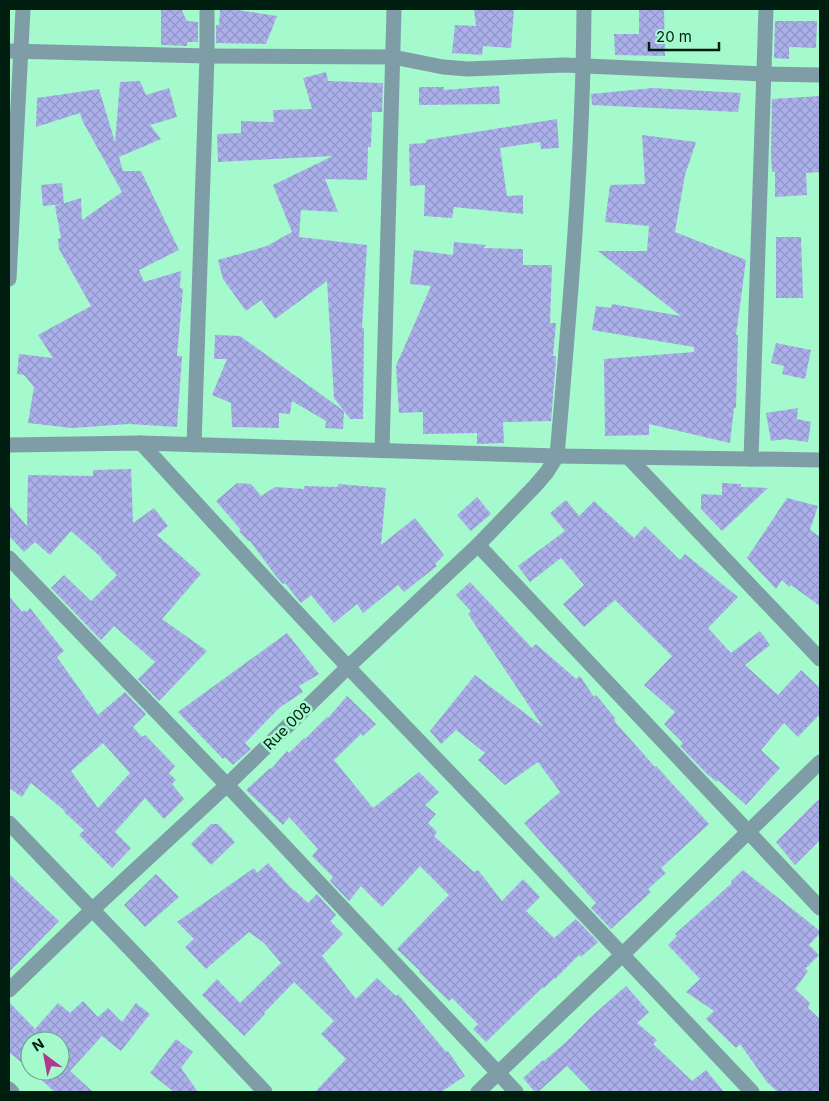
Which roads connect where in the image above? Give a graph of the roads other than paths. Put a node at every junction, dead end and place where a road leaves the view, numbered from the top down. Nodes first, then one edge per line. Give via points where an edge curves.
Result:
1 (22, 9) edge
2 (208, 9) edge
3 (394, 9) edge
4 (584, 9) edge
5 (766, 9) edge
6 (15, 51) edge
7 (207, 56) junction
8 (393, 57) junction
9 (584, 66) junction
10 (764, 74) junction
11 (820, 75) edge
12 (9, 279) edge
13 (141, 443) junction
14 (9, 445) edge
15 (194, 445) junction
16 (382, 450) junction
17 (558, 456) junction
18 (629, 458) junction
19 (751, 459) junction
20 (820, 460) edge
21 (478, 545) junction
22 (9, 558) edge
23 (820, 659) edge
24 (348, 667) junction
25 (820, 762) edge
26 (227, 786) junction
27 (9, 823) edge
28 (749, 832) junction
29 (820, 908) edge
30 (92, 910) junction
31 (622, 955) junction
32 (9, 990) edge
33 (498, 1073) junction
34 (9, 1089) edge
35 (12, 1092) edge
36 (265, 1092) edge
37 (478, 1092) edge
38 (516, 1092) edge
39 (752, 1092) edge

1 - 6 street
2 - 7 street
3 - 8 street
4 - 9 street
5 - 10 street
6 - 7 street
6 - 12 street
7 - 8 street
7 - 15 street
8 - 9 street via 468,70
8 - 16 street
9 - 10 street
9 - 17 street via 574,264
10 - 11 street
10 - 19 street
13 - 14 street
13 - 15 street
13 - 24 street
15 - 16 street
16 - 17 street
17 - 18 street
17 - 21 street, Rue 008 via 535,486
18 - 19 street
18 - 23 street
19 - 20 street
21 - 24 street, Rue 008
21 - 28 street
22 - 26 street
24 - 26 street, Rue 008
24 - 31 street
25 - 28 street
26 - 30 street, Rue 008
26 - 33 street
27 - 30 street
28 - 29 street
28 - 31 street
30 - 32 street, Rue 008
30 - 36 street
31 - 33 street
31 - 39 street
33 - 37 street
33 - 38 street
34 - 35 street

